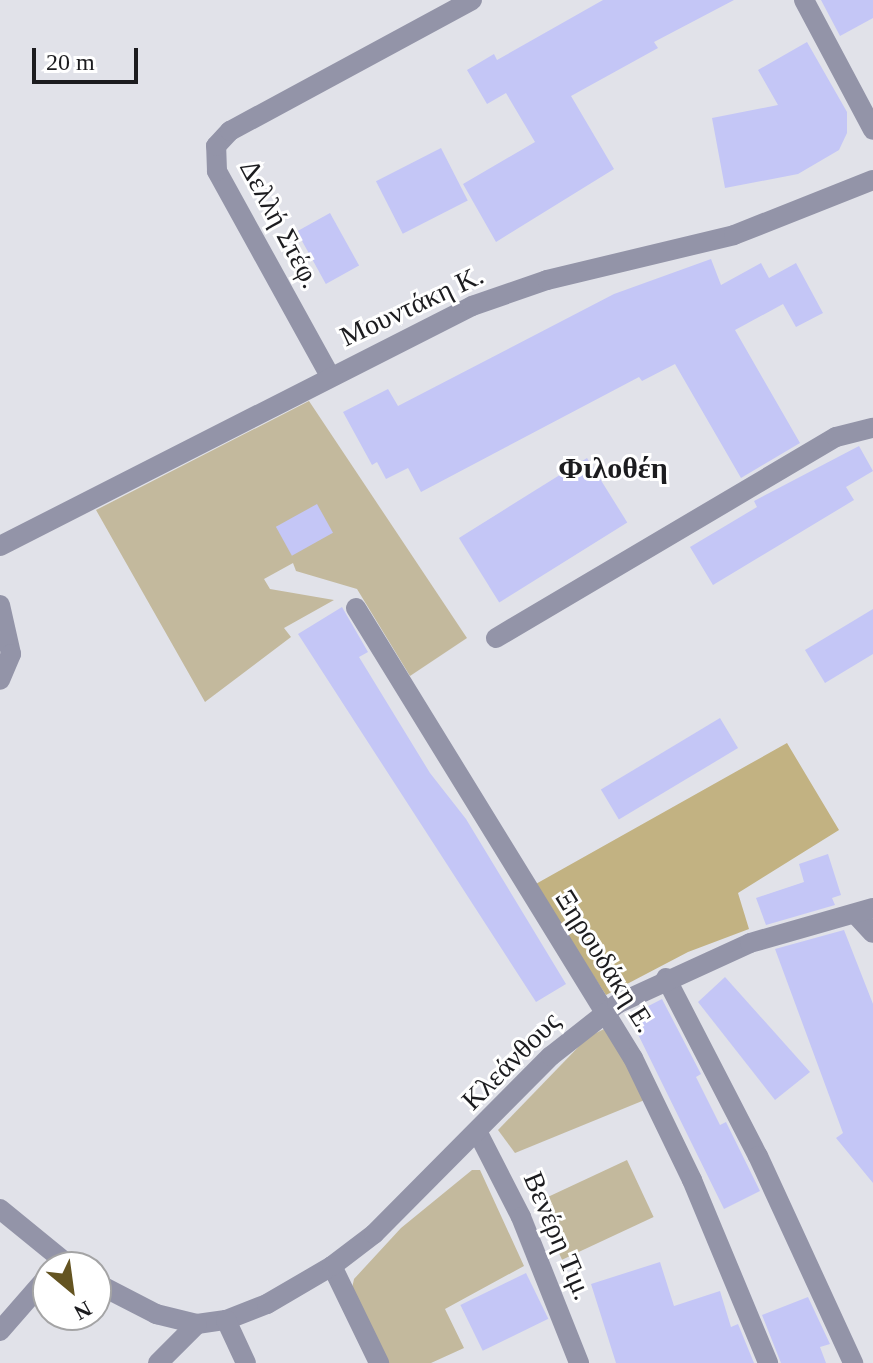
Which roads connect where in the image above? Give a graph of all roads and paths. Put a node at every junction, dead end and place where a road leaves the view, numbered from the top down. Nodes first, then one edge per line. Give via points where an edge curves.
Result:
1 (472, 0) edge
2 (804, 0) edge
3 (873, 130) edge
4 (873, 180) edge
5 (330, 376) junction
6 (873, 428) edge
7 (0, 546) edge
8 (0, 605) edge
9 (356, 608) dead end
10 (496, 638) dead end
11 (0, 680) edge
12 (865, 912) edge
13 (873, 933) edge
14 (666, 978) junction
15 (605, 1012) junction
16 (478, 1133) junction
17 (0, 1209) edge
18 (42, 1251) edge
19 (332, 1266) junction
20 (112, 1291) edge
21 (32, 1297) edge
22 (226, 1320) junction
23 (197, 1324) junction
24 (0, 1331) edge
25 (158, 1363) edge
26 (246, 1363) edge
27 (379, 1363) edge
28 (579, 1363) edge
29 (768, 1363) edge
30 (853, 1363) edge

1 - 5 street, Δελλή Στέφ. via 230,131 216,146 217,171
2 - 3 street
4 - 5 street, Μουντάκη Κ. via 734,235 506,294
5 - 7 street, Μουντάκη Κ.
6 - 10 street via 836,437
8 - 11 street via 11,654
9 - 15 street, Ξηρουδάκη Ε.
12 - 13 street
12 - 14 street, Κλεάνθους via 773,935
14 - 15 street, Κλεάνθους
14 - 30 street via 758,1156
15 - 16 street, Κλεάνθους via 551,1056
15 - 29 street, Ξηρουδάκη Ε. via 660,1110
16 - 19 street, Κλεάνθους via 397,1213
16 - 28 street, Βενέρη Τιμ. via 521,1217
17 - 18 street
19 - 22 street, Κλεάνθους
19 - 27 street
20 - 23 street via 156,1314
21 - 24 street
22 - 23 street, Κλεάνθους
22 - 26 street
23 - 25 street

